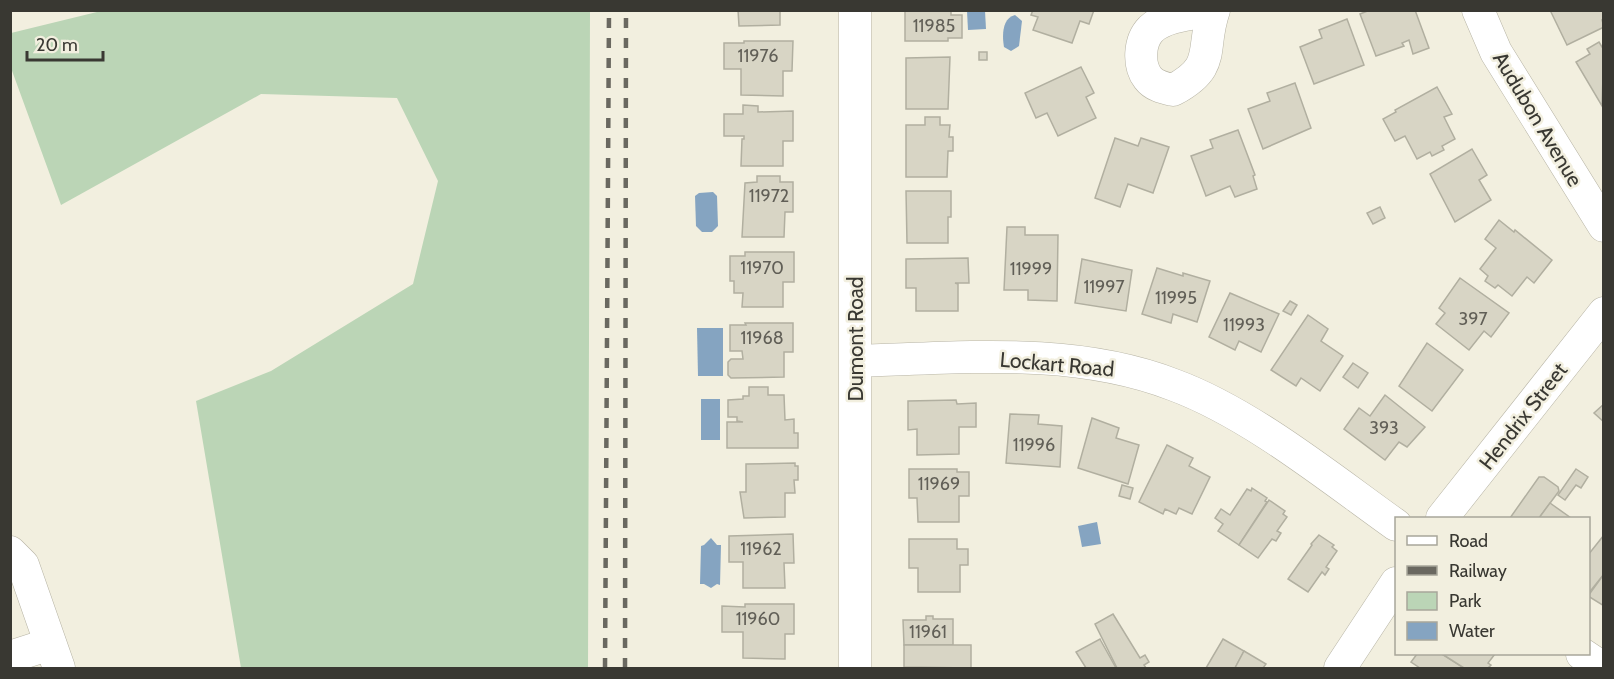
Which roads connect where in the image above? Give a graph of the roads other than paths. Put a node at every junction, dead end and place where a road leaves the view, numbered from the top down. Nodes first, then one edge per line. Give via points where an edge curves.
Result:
1 (855, 10) edge
2 (1478, 10) edge
3 (1604, 226) edge
4 (1604, 313) edge
5 (855, 361) junction
6 (1444, 517) edge
7 (1395, 524) edge
8 (10, 552) edge
9 (1395, 585) edge
10 (1583, 655) edge
11 (55, 656) edge
12 (10, 657) edge
13 (855, 669) edge
14 (1340, 669) edge
15 (1603, 669) edge

1 - 5 street, Dumont Road
2 - 3 street, Audubon Avenue via 1496,52
4 - 6 street, Hendrix Street
5 - 7 street, Lockart Road via 1010,357 1106,365 1174,385 1274,439
5 - 13 street, Dumont Road
8 - 11 street via 23,565
9 - 14 street
10 - 15 street
11 - 12 street

